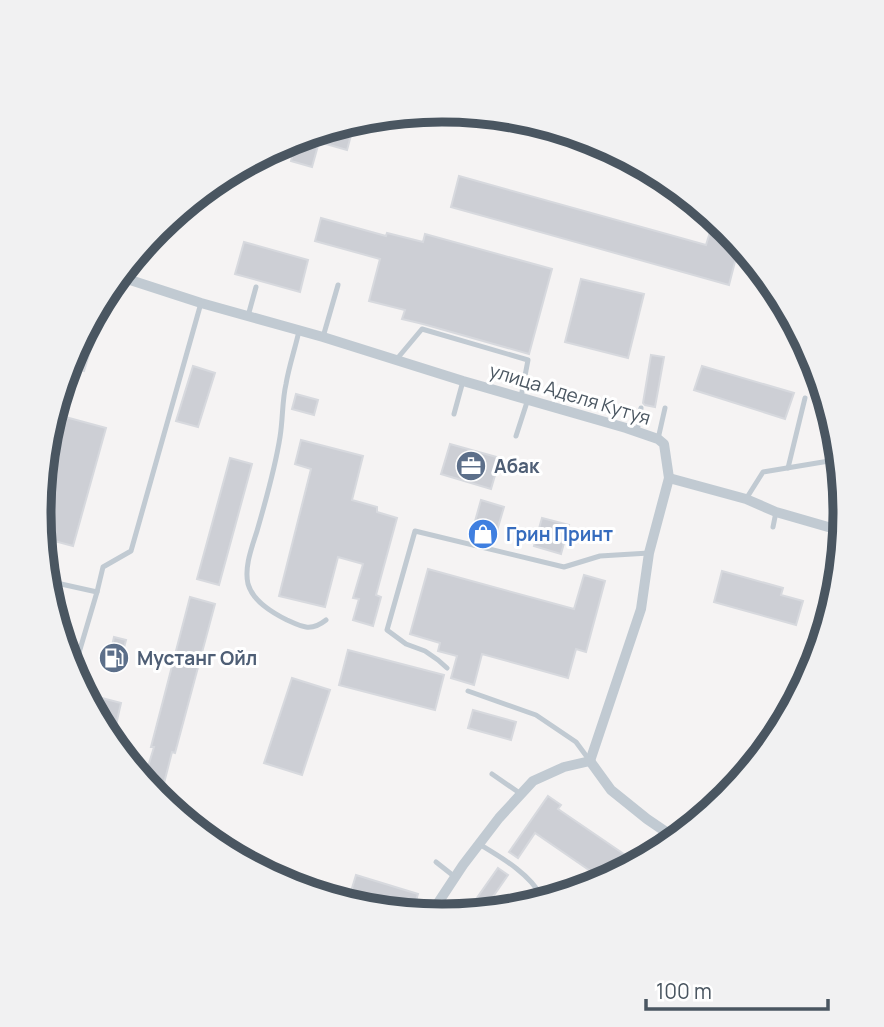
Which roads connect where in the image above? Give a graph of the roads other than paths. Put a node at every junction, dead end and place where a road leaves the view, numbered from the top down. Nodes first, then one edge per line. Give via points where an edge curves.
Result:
1 (129, 280) edge
2 (338, 285) dead end
3 (256, 287) dead end
4 (201, 303) junction
5 (248, 316) junction
6 (299, 331) junction
7 (323, 337) junction
8 (396, 360) junction
9 (463, 381) junction
10 (524, 398) junction
11 (805, 398) dead end
12 (641, 408) dead end
13 (665, 408) dead end
14 (454, 414) dead end
15 (637, 432) junction
16 (516, 436) dead end
17 (658, 439) junction
18 (830, 461) edge
19 (788, 468) junction
20 (669, 478) junction
21 (746, 499) junction
22 (776, 512) junction
23 (773, 527) dead end
24 (832, 528) edge
25 (649, 553) junction
26 (57, 583) edge
27 (97, 592) junction
28 (326, 620) dead end
29 (78, 655) edge
30 (447, 668) dead end
31 (468, 691) dead end
32 (590, 761) junction
33 (492, 774) dead end
34 (521, 795) junction
35 (667, 833) edge
36 (479, 844) junction
37 (436, 862) dead end
38 (455, 877) junction
39 (539, 892) edge
40 (437, 905) edge

1 - 4 street, улица Аделя Кутуя
2 - 7 lane
3 - 5 lane
4 - 5 street, улица Аделя Кутуя
4 - 27 lane via 131,551 103,567
5 - 6 street, улица Аделя Кутуя
6 - 7 street, улица Аделя Кутуя
6 - 28 lane via 285,385 267,498 248,564 248,582 261,604 294,623 318,627
7 - 8 street, улица Аделя Кутуя
8 - 9 street, улица Аделя Кутуя
8 - 10 lane via 422,330 528,360
9 - 10 street, улица Аделя Кутуя
9 - 14 lane
10 - 15 street, улица Аделя Кутуя
10 - 16 lane
11 - 19 lane
12 - 15 lane
13 - 17 lane
15 - 17 street, улица Аделя Кутуя
17 - 20 street, улица Аделя Кутуя via 664,444
18 - 19 lane
19 - 21 lane via 763,472
20 - 21 street
20 - 25 street, улица Аделя Кутуя
21 - 22 street
22 - 23 lane
22 - 24 street
25 - 30 lane via 600,556 564,566 415,531 387,630
25 - 32 street, улица Аделя Кутуя via 641,608
26 - 27 lane
27 - 29 lane
31 - 32 lane via 536,715 576,743
32 - 34 street via 533,781
32 - 35 street via 611,790
33 - 34 lane
34 - 36 street
36 - 38 street
36 - 39 lane via 504,859
37 - 38 lane
38 - 40 street

